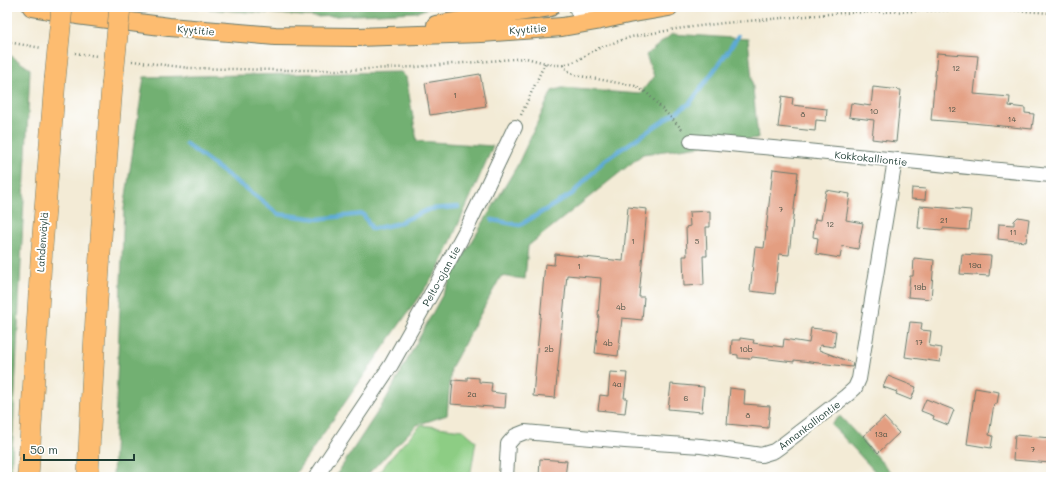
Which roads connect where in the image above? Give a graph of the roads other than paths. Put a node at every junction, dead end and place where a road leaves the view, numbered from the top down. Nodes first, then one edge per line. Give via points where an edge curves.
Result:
1 (32, 7) edge
2 (62, 7) edge
3 (120, 7) edge
4 (550, 7) edge
5 (576, 7) edge
6 (590, 7) edge
7 (669, 7) edge
8 (583, 24) junction
9 (362, 37) junction
10 (515, 127) road end
11 (691, 141) dead end
12 (895, 160) junction
13 (1051, 175) edge
14 (28, 477) edge
15 (88, 477) edge
16 (316, 477) edge
17 (506, 477) edge

1 - 9 main road, Kyytitie via 77,16 176,28 275,36
2 - 14 highway, Lahdenväylä, bridge via 41,261
3 - 15 highway, bridge via 98,266
4 - 9 main road, Kyytitie
5 - 8 street
6 - 8 street
7 - 8 main road, Kyytitie
8 - 9 main road, Kyytitie via 482,33
10 - 16 street, Pelto-ojan tie via 469,224 392,365
11 - 12 street, Kokkokalliontie
12 - 13 street, Kokkokalliontie
12 - 17 street, Annankalliontie via 859,379 855,388 846,396 774,451 761,455 701,446 525,432 515,436 508,444

